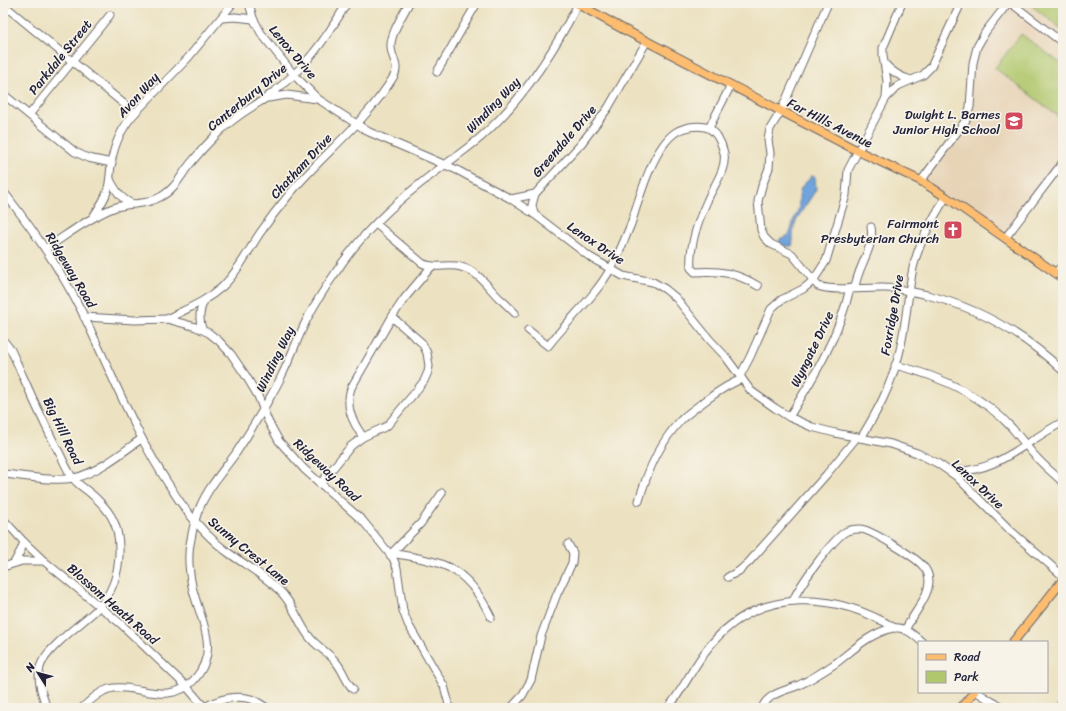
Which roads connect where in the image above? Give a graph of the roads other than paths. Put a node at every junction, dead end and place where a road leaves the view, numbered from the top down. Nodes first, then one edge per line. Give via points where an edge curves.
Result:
1 (234, 3) edge
2 (249, 3) edge
3 (347, 3) edge
4 (409, 3) edge
5 (477, 3) edge
6 (828, 3) edge
7 (902, 3) edge
8 (961, 3) edge
9 (1008, 3) edge
10 (1011, 3) edge
11 (577, 4) edge
12 (5, 6) edge
13 (110, 15) dead end
14 (222, 18) junction
15 (253, 19) junction
16 (647, 41) junction
17 (1063, 43) edge
18 (72, 62) junction
19 (885, 64) junction
20 (437, 72) dead end
21 (294, 75) junction
22 (911, 80) junction
23 (731, 85) junction
24 (3, 94) edge
25 (266, 98) junction
26 (886, 98) junction
27 (318, 99) junction
28 (781, 111) junction
29 (134, 113) junction
30 (29, 115) junction
31 (356, 124) junction
32 (709, 128) junction
33 (858, 151) junction
34 (1063, 162) edge
35 (112, 163) junction
36 (445, 165) junction
37 (110, 179) junction
38 (921, 181) junction
39 (3, 190) edge
40 (535, 194) junction
41 (946, 197) junction
42 (511, 199) junction
43 (136, 204) junction
44 (534, 214) junction
45 (91, 219) junction
46 (376, 224) junction
47 (871, 227) dead end
48 (1006, 237) junction
49 (45, 249) junction
50 (1063, 265) edge
51 (431, 267) junction
52 (611, 269) junction
53 (1055, 273) junction
54 (1063, 278) edge
55 (813, 281) junction
56 (758, 286) dead end
57 (853, 288) junction
58 (909, 291) junction
59 (204, 300) junction
60 (516, 313) dead end
61 (84, 317) junction
62 (392, 317) junction
63 (167, 319) junction
64 (202, 329) junction
65 (528, 330) dead end
66 (3, 340) edge
67 (896, 365) junction
68 (1063, 371) edge
69 (741, 377) junction
70 (264, 409) junction
71 (789, 417) junction
72 (1063, 422) edge
73 (363, 437) junction
74 (859, 437) junction
75 (141, 439) junction
76 (1026, 445) junction
77 (950, 471) junction
78 (3, 474) edge
79 (73, 478) junction
80 (1063, 482) edge
81 (320, 484) junction
82 (442, 493) dead end
83 (639, 501) dead end
84 (3, 520) edge
85 (195, 522) junction
86 (24, 542) junction
87 (568, 544) dead end
88 (391, 554) junction
89 (44, 561) junction
90 (14, 563) junction
91 (3, 567) edge
92 (1063, 576) edge
93 (728, 577) dead end
94 (1063, 580) edge
95 (793, 601) junction
96 (100, 606) junction
97 (491, 616) dead end
98 (895, 628) junction
99 (905, 630) junction
100 (921, 641) edge
101 (1014, 641) edge
102 (186, 686) junction
103 (353, 689) dead end
104 (973, 693) edge
105 (978, 693) edge
106 (1063, 700) edge
107 (47, 708) edge
108 (82, 708) edge
109 (205, 708) edge
110 (267, 708) edge
111 (450, 708) edge
112 (511, 708) edge
113 (668, 708) edge
114 (762, 708) edge
115 (961, 708) edge
116 (1004, 708) edge
117 (1058, 708) edge

1 - 14 street, Avon Way
2 - 15 street, Lenox Drive
3 - 21 street, Canterbury Drive via 322,43
4 - 31 street, Chatham Drive via 391,41 395,75
5 - 20 street
6 - 28 street
7 - 19 street via 883,48
8 - 22 street via 932,67 923,75
9 - 38 street via 977,47 973,63 970,107 966,120
10 - 17 street
11 - 16 main road, Far Hills Avenue
11 - 36 street, Winding Way via 558,43 529,85 482,136
12 - 18 street
13 - 18 street, Parkdale Street
14 - 15 street, Lenox Drive
14 - 29 street, Avon Way via 188,58
15 - 21 street, Lenox Drive via 265,39
16 - 23 main road, Far Hills Avenue
16 - 40 street, Greendale Drive via 620,89 595,126
18 - 29 street
18 - 30 street, Parkdale Street
19 - 22 street via 893,73
19 - 26 street
21 - 25 street, Canterbury Drive
21 - 27 street, Lenox Drive
22 - 26 street via 898,86
23 - 28 main road, Far Hills Avenue
23 - 32 street
24 - 30 street
25 - 27 street, Lenox Drive via 287,95
25 - 43 street, Canterbury Drive via 224,128 199,153 171,190 157,199
26 - 33 street
27 - 31 street, Lenox Drive
28 - 33 main road, Far Hills Avenue
28 - 55 street via 769,134 769,168 758,201 761,230 767,241 797,258
29 - 35 street, Avon Way via 121,134
30 - 35 street via 75,152 88,158
31 - 36 street, Lenox Drive
31 - 59 street, Chatham Drive via 305,176 276,211 232,277
32 - 52 street via 679,130 664,144 647,176 626,236
32 - 56 street via 720,143 724,160 722,171 707,200 696,230 692,270 725,272
33 - 38 main road, Far Hills Avenue
33 - 55 street via 847,173 846,195 828,254 822,270
34 - 48 street
35 - 37 street, Avon Way
36 - 42 street, Lenox Drive
36 - 46 street, Winding Way via 409,193
37 - 43 street via 122,198
37 - 45 street, Avon Way via 104,200
38 - 41 main road, Far Hills Avenue
39 - 49 street, Ridgeway Road
40 - 42 street, Greendale Drive
40 - 44 street, Greendale Drive via 532,205
41 - 48 main road, Far Hills Avenue
41 - 58 street, Foxridge Drive via 923,238 913,268
42 - 44 street, Lenox Drive
43 - 45 street, Canterbury Drive via 115,207
44 - 52 street, Lenox Drive via 590,257
45 - 49 street, Canterbury Drive
46 - 51 street via 422,263
46 - 70 street, Winding Way via 343,262 318,299
47 - 57 street, Wyngate Drive via 872,238
48 - 53 main road, Far Hills Avenue
49 - 61 street, Ridgeway Road
50 - 53 street
51 - 60 street via 452,265 472,271
51 - 62 street
52 - 65 street via 596,292 562,327 548,346
52 - 69 street, Lenox Drive via 623,276 653,282 676,298
53 - 54 main road, Far Hills Avenue
55 - 57 street via 821,287
55 - 69 street via 781,300 767,315
57 - 58 street
57 - 71 street, Wyngate Drive via 823,358
58 - 67 street, Foxridge Drive
58 - 68 street via 952,302 994,320 1038,349
59 - 63 street, Chatham Drive
59 - 64 street via 200,315
61 - 63 street, Ridgeway Road
61 - 75 street, Sunny Crest Lane
62 - 73 street via 349,394 351,417
62 - 73 street via 426,349 429,360 428,372 424,381 387,426
63 - 64 street, Ridgeway Road
64 - 70 street, Ridgeway Road via 219,341 231,354
66 - 79 street, Big Hill Road via 11,350 52,440
67 - 74 street, Foxridge Drive via 886,393
67 - 76 street via 933,376 969,393 1001,417
69 - 71 street, Lenox Drive via 753,392
69 - 83 street via 717,392 678,424 653,462
70 - 81 street, Ridgeway Road via 280,441
70 - 85 street, Winding Way via 200,505
71 - 74 street, Lenox Drive via 826,431
72 - 76 street
73 - 81 street via 352,446
74 - 77 street, Lenox Drive via 904,448
74 - 93 street, Foxridge Drive via 754,556 739,571
75 - 79 street via 99,467
75 - 85 street, Sunny Crest Lane via 169,486
76 - 77 street via 988,466 968,471
76 - 80 street
77 - 92 street, Lenox Drive via 1012,532
78 - 79 street via 50,479
79 - 96 street, Big Hill Road via 106,508 114,521 119,538 118,569 112,587
81 - 88 street, Ridgeway Road via 359,517
82 - 88 street via 421,523
84 - 86 street, Blossom Heath Road
85 - 102 street, Winding Way via 189,550 190,577 205,624 207,642 203,666
85 - 103 street, Sunny Crest Lane via 220,546 281,592 293,606 308,636 338,664
86 - 89 street, Blossom Heath Road
86 - 90 street
87 - 112 street via 573,553 572,563 541,636 529,684
88 - 97 street via 431,562 454,570 474,588
88 - 111 street, Ridgeway Road via 398,568 403,611 444,686
89 - 90 street
89 - 96 street, Blossom Heath Road
90 - 91 street
94 - 101 main road
95 - 98 street via 824,601 843,605
95 - 99 street via 805,580 842,534 854,529 866,530 903,551 926,570 929,581 927,593
95 - 113 street via 748,615 723,632 706,650
96 - 102 street, Blossom Heath Road
96 - 107 street, Big Hill Road via 59,642 42,662 39,675
98 - 99 street
98 - 114 street via 863,641 837,662 808,680 773,695
99 - 100 street
102 - 108 street, Winding Way via 163,693 124,688 110,689 98,694
102 - 109 street, Blossom Heath Road
104 - 115 main road
105 - 116 street
106 - 117 street
109 - 110 street via 212,703 245,698

